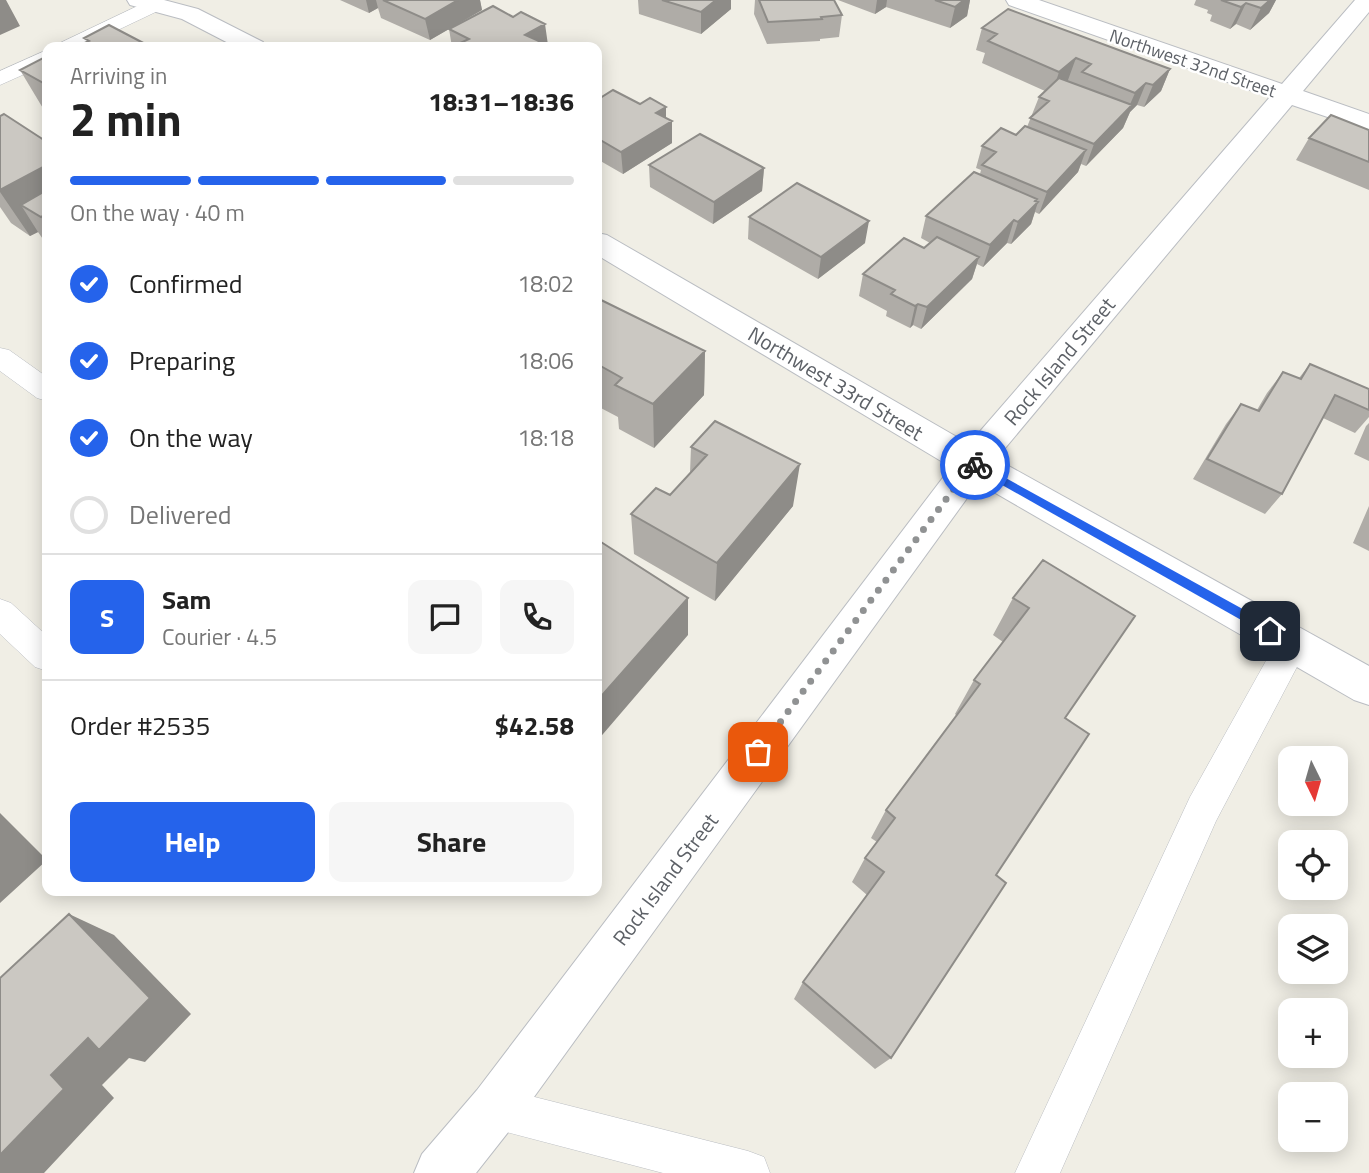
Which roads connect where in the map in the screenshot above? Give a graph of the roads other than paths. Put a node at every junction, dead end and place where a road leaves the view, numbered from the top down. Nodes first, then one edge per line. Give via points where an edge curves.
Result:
1 (211, 0) edge
2 (1017, 0) edge
3 (1367, 0) edge
4 (147, 2) edge
5 (190, 14) junction
6 (76, 42) edge
7 (244, 42) edge
8 (42, 58) edge
9 (0, 79) edge
10 (1286, 95) junction
11 (1369, 124) edge
12 (602, 245) edge
13 (0, 357) edge
14 (42, 387) edge
15 (973, 463) junction
16 (0, 613) edge
17 (1293, 644) junction
18 (42, 652) edge
19 (1369, 687) edge
20 (495, 1108) junction
21 (441, 1173) edge
22 (748, 1173) edge
23 (1037, 1173) edge

1 - 5 street
2 - 10 street, Northwest 32nd Street
3 - 10 street, Rock Island Street
4 - 5 street
4 - 6 lane
5 - 7 street
8 - 9 lane
10 - 11 street, Northwest 32nd Street
10 - 15 street, Rock Island Street
12 - 15 street, Northwest 33rd Street
13 - 14 lane
15 - 17 street, Northwest 33rd Street
15 - 20 street, Rock Island Street
16 - 18 lane
17 - 19 street, Northwest 33rd Street
17 - 23 lane via 1203,809
20 - 21 street, Rock Island Street
20 - 22 lane

